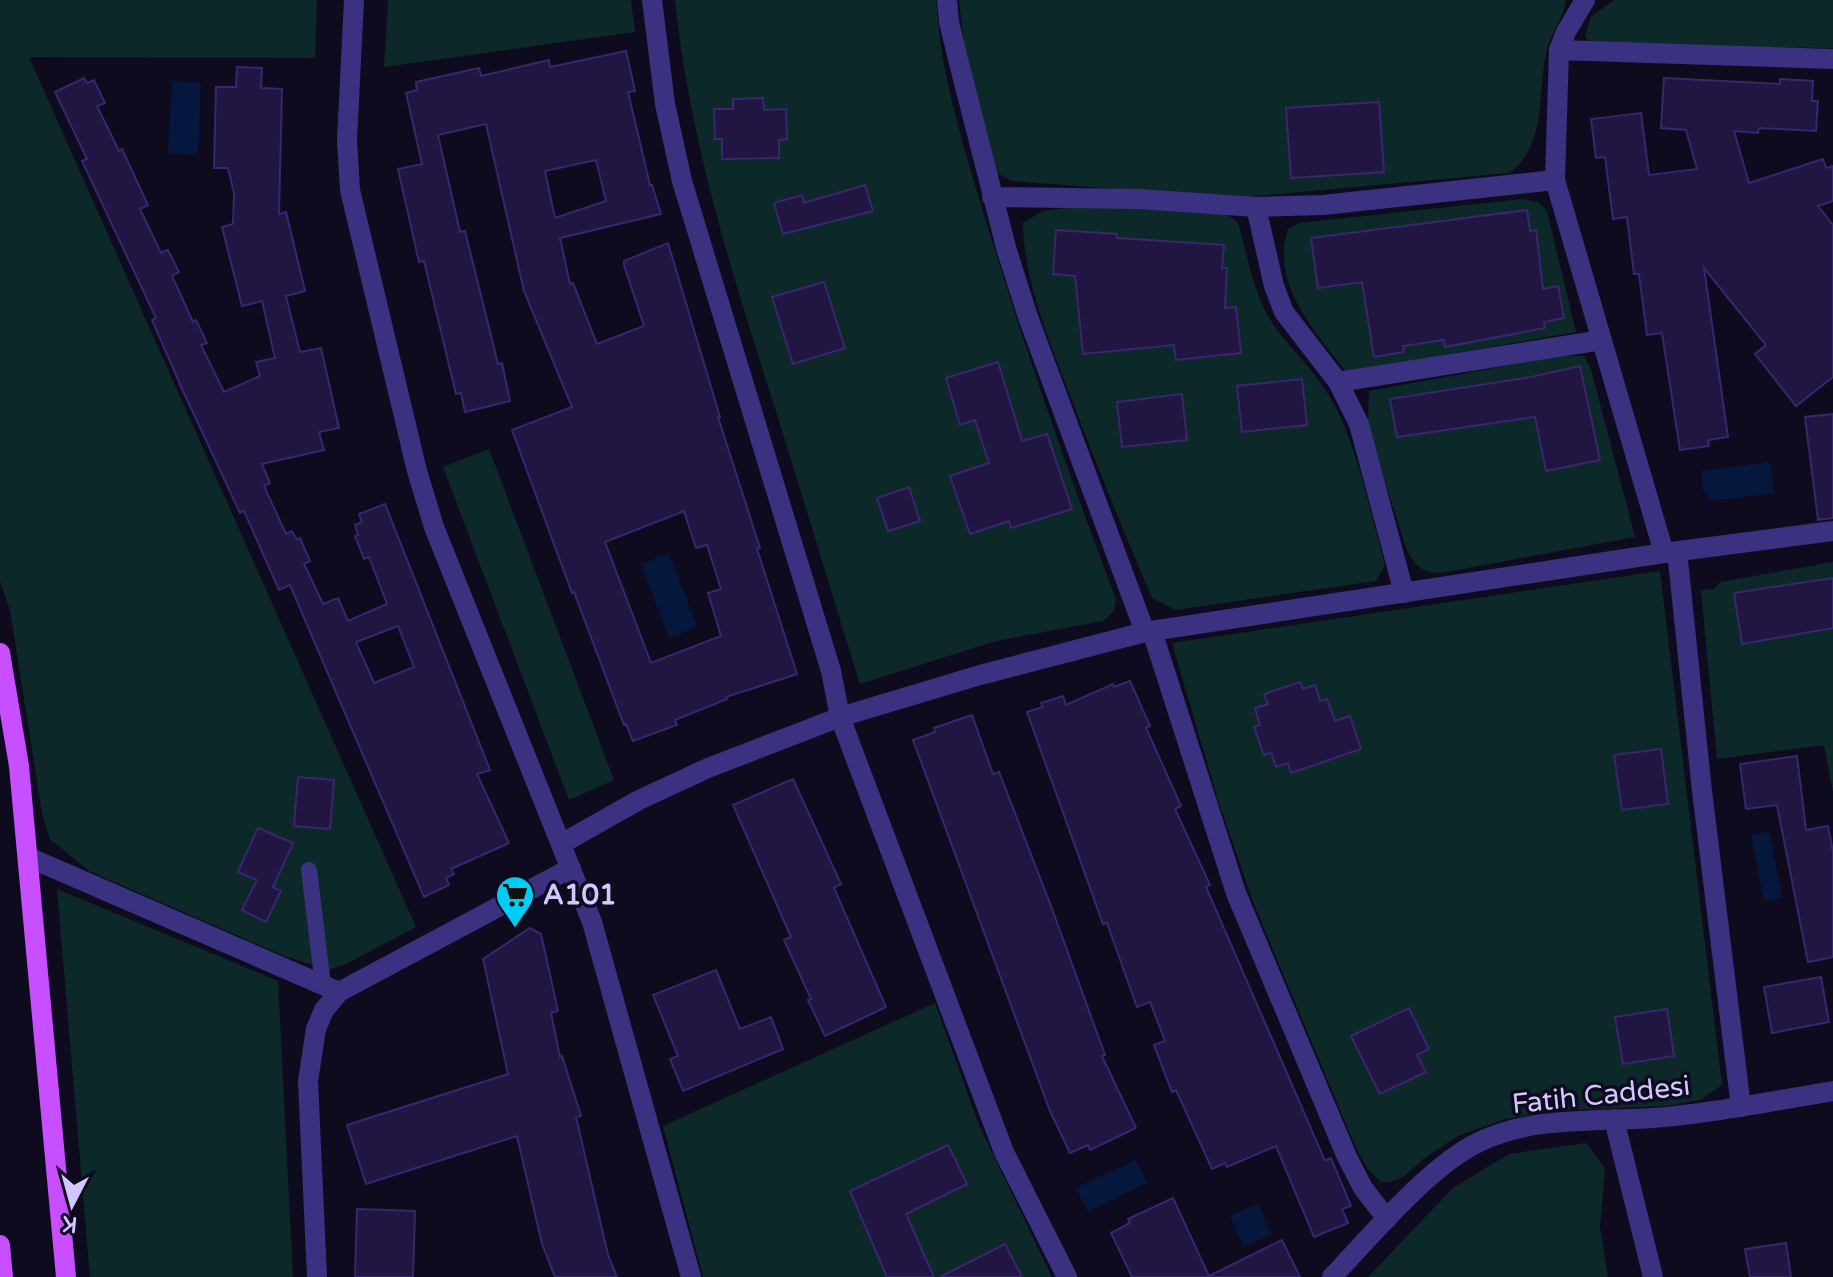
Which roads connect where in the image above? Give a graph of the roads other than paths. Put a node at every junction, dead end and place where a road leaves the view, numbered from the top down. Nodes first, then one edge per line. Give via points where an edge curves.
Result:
1 (354, 0) edge
2 (652, 0) edge
3 (947, 0) edge
4 (1585, 0) edge
5 (1559, 50) junction
6 (1833, 59) edge
7 (1555, 180) junction
8 (992, 197) junction
9 (1256, 207) junction
10 (1602, 340) junction
11 (1338, 382) junction
12 (1833, 531) edge
13 (1671, 552) junction
14 (1404, 593) junction
15 (1148, 632) junction
16 (0, 653) edge
17 (840, 717) junction
18 (561, 844) junction
19 (28, 857) junction
20 (571, 868) junction
21 (309, 870) dead end
22 (331, 989) junction
23 (1833, 1091) edge
24 (1741, 1107) junction
25 (1614, 1119) junction
26 (1387, 1219) junction
27 (0, 1245) edge
28 (3, 1277) edge
29 (66, 1277) edge
30 (317, 1277) edge
31 (691, 1277) edge
32 (1067, 1277) edge
33 (1332, 1277) edge
34 (1653, 1277) edge

1 - 18 street via 347,140 350,190 406,427 434,527
2 - 17 street via 665,104 682,181 831,671
3 - 8 street
4 - 5 street
5 - 6 street
5 - 7 street
7 - 9 street via 1369,202
7 - 10 street
8 - 9 street via 1107,197
8 - 15 street via 1028,317
9 - 11 street via 1284,312
10 - 11 street
10 - 13 street
11 - 14 street via 1363,436
12 - 13 street
13 - 14 street
13 - 24 street
14 - 15 street
15 - 17 street
15 - 26 street via 1236,893 1347,1157
16 - 19 main road
17 - 18 street via 708,768
17 - 32 street via 1004,1152
18 - 20 street
19 - 22 street
19 - 29 main road
20 - 22 street
20 - 31 street via 611,982
21 - 22 lane
22 - 30 street via 316,1029 308,1081
23 - 24 street, Fatih Caddesi
24 - 25 street, Fatih Caddesi
25 - 26 street, Fatih Caddesi via 1528,1126 1478,1143 1439,1170
25 - 34 street
26 - 33 street, Fatih Caddesi
27 - 28 main road

